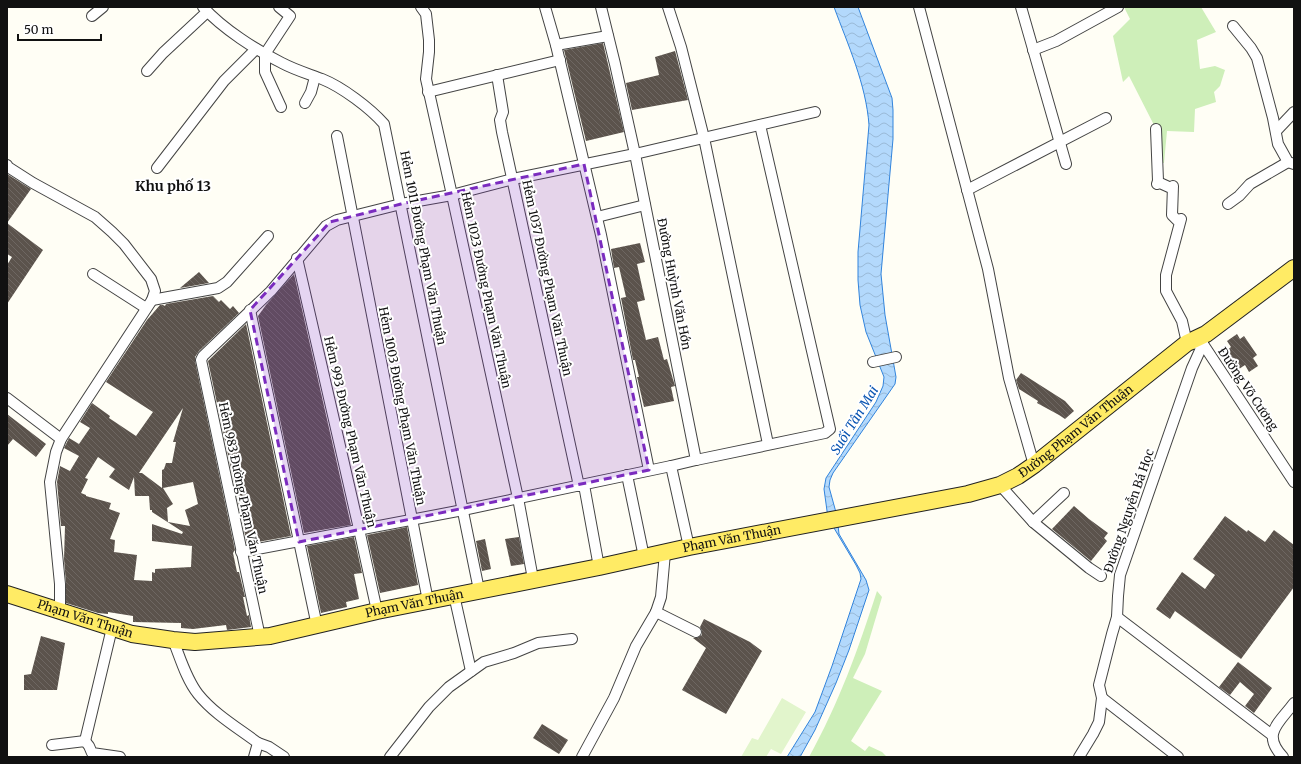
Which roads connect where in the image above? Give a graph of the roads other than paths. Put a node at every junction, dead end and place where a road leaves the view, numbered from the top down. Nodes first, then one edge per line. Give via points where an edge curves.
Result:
1 (103, 7) edge
2 (279, 7) edge
3 (421, 7) edge
4 (545, 7) edge
5 (601, 7) edge
6 (668, 7) edge
7 (919, 7) edge
8 (1021, 7) edge
9 (1118, 7) edge
10 (205, 10) edge
11 (92, 16) dead end
12 (1233, 26) dead end
13 (608, 36) junction
14 (556, 45) junction
15 (1033, 50) junction
16 (260, 51) junction
17 (560, 60) junction
18 (147, 71) dead end
19 (497, 75) junction
20 (315, 77) junction
21 (428, 92) junction
22 (305, 103) dead end
23 (281, 107) dead end
24 (815, 112) dead end
25 (1294, 112) edge
26 (1106, 118) dead end
27 (760, 125) junction
28 (1156, 129) dead end
29 (1276, 131) junction
30 (337, 136) dead end
31 (704, 138) junction
32 (1060, 142) junction
33 (634, 154) junction
34 (1291, 163) edge
35 (584, 164) junction
36 (1066, 164) dead end
37 (7, 165) edge
38 (157, 168) dead end
39 (513, 179) junction
40 (967, 190) junction
41 (452, 195) junction
42 (401, 204) junction
43 (1228, 204) dead end
44 (645, 205) junction
45 (352, 215) junction
46 (597, 217) junction
47 (268, 236) dead end
48 (297, 258) junction
49 (1294, 268) edge
50 (93, 274) dead end
51 (149, 304) junction
52 (250, 310) junction
53 (1187, 343) junction
54 (1203, 344) junction
55 (896, 357) dead end
56 (873, 362) dead end
57 (7, 398) edge
58 (61, 439) junction
59 (768, 444) junction
60 (696, 460) junction
61 (1034, 465) junction
62 (671, 466) junction
63 (649, 470) junction
64 (627, 475) junction
65 (1294, 482) edge
66 (581, 485) junction
67 (1000, 485) junction
68 (1064, 494) dead end
69 (518, 498) junction
70 (463, 510) junction
71 (411, 520) junction
72 (825, 521) joint
73 (1033, 522) junction
74 (359, 529) junction
75 (299, 542) junction
76 (689, 547) junction
77 (242, 552) junction
78 (665, 553) junction
79 (644, 557) junction
80 (599, 567) junction
81 (533, 579) junction
82 (1118, 584) junction
83 (479, 590) junction
84 (7, 594) edge
85 (454, 595) junction
86 (428, 601) junction
87 (60, 610) junction
88 (377, 611) junction
89 (656, 612) junction
90 (1117, 617) junction
91 (317, 626) junction
92 (112, 628) junction
93 (696, 632) dead end
94 (260, 637) junction
95 (572, 639) dead end
96 (173, 640) junction
97 (471, 671) junction
98 (1102, 698) junction
99 (1294, 703) edge
100 (1272, 735) junction
101 (85, 741) junction
102 (258, 743) junction
103 (52, 745) dead end
104 (120, 757) edge
105 (254, 757) edge
106 (284, 757) edge
107 (390, 757) edge
108 (582, 757) edge
109 (1079, 757) edge
110 (1178, 757) edge
111 (1283, 757) edge

1 - 11 street
2 - 16 street via 290,16
3 - 21 street, Hẻm 1023 Đường Phạm Văn Thuận via 426,14 430,52 426,79
4 - 14 street
5 - 13 street, Đường Huỳnh Văn Hớn
6 - 31 street
7 - 40 street
8 - 15 street
9 - 15 street via 1056,41
10 - 16 street, Hẻm 1011 Đường Phạm Văn Thuận
10 - 18 street
12 - 29 street via 1257,58
13 - 14 street
13 - 33 street, Đường Huỳnh Văn Hớn
14 - 17 street
15 - 32 street
16 - 20 street, Hẻm 1011 Đường Phạm Văn Thuận
16 - 23 street via 265,72
16 - 38 street via 224,81
17 - 19 street
17 - 35 street
19 - 21 street
19 - 39 street, Hẻm 1037 Đường Phạm Văn Thuận via 503,112 500,120
20 - 22 street
20 - 42 street, Hẻm 1011 Đường Phạm Văn Thuận via 344,92 378,116 384,124
21 - 41 street, Hẻm 1023 Đường Phạm Văn Thuận
24 - 27 street
25 - 29 street
26 - 32 street
27 - 31 street
27 - 59 street via 830,429 825,433
28 - 53 street via 1157,184 1171,188 1173,186 1172,215 1178,221 1181,219 1166,275 1166,291 1182,321
29 - 34 street via 1278,144
30 - 45 street, Hẻm 1003 Đường Phạm Văn Thuận
31 - 33 street
31 - 59 street
32 - 36 street
32 - 40 street
33 - 35 street
33 - 44 street, Đường Huỳnh Văn Hớn
34 - 43 street via 1250,184
35 - 39 street
35 - 46 street
37 - 51 street via 33,183 95,217 112,232 151,279 155,291
39 - 41 street
39 - 66 street, Hẻm 1037 Đường Phạm Văn Thuận
40 - 61 street via 988,269 1009,378
41 - 42 street
41 - 69 street, Hẻm 1023 Đường Phạm Văn Thuận
42 - 45 street
42 - 70 street, Hẻm 1011 Đường Phạm Văn Thuận
44 - 46 street
44 - 60 street, Đường Huỳnh Văn Hớn
45 - 48 street via 330,222
45 - 71 street, Hẻm 1003 Đường Phạm Văn Thuận
46 - 63 street
47 - 51 street via 227,282 218,288
48 - 52 street via 271,291
48 - 74 street, Hẻm 993 Đường Phạm Văn Thuận
49 - 53 main road, Đường Phạm Văn Thuận via 1206,334
50 - 51 street
51 - 58 street
52 - 75 street
52 - 77 street, Hẻm 983 Đường Phạm Văn Thuận via 203,356 200,364
53 - 54 street, Đường Võ Cương
53 - 61 main road, Đường Phạm Văn Thuận
54 - 65 street, Đường Võ Cương
54 - 82 street, Đường Nguyễn Bá Học via 1192,368
55 - 56 street
57 - 58 street
58 - 87 street via 50,482 60,584
59 - 60 street
60 - 62 street
61 - 67 main road, Đường Phạm Văn Thuận
62 - 63 street
62 - 76 street
63 - 64 street
64 - 66 street
64 - 79 street
66 - 69 street
66 - 80 street, Hẻm 1037 Đường Phạm Văn Thuận
67 - 72 main road, Đường Phạm Văn Thuận via 968,494
67 - 73 street
68 - 73 street
69 - 70 street
69 - 81 street, Hẻm 1023 Đường Phạm Văn Thuận
70 - 71 street
70 - 83 street, Hẻm 1011 Đường Phạm Văn Thuận
71 - 74 street
71 - 86 street, Hẻm 1003 Đường Phạm Văn Thuận
72 - 76 main road, Phạm Văn Thuận
73 - 82 street via 1088,568
74 - 75 street
74 - 88 street, Hẻm 993 Đường Phạm Văn Thuận
75 - 77 street
75 - 91 street
76 - 78 main road, Phạm Văn Thuận
77 - 94 street, Hẻm 983 Đường Phạm Văn Thuận
78 - 79 main road, Phạm Văn Thuận
78 - 89 street via 661,597
79 - 80 main road, Phạm Văn Thuận
80 - 81 main road, Phạm Văn Thuận
81 - 83 main road, Phạm Văn Thuận
82 - 90 street, Đường Nguyễn Bá Học
83 - 85 main road, Phạm Văn Thuận
84 - 87 main road, Phạm Văn Thuận
85 - 86 main road, Phạm Văn Thuận
85 - 97 street
86 - 88 main road, Phạm Văn Thuận
87 - 92 main road, Phạm Văn Thuận
88 - 91 main road, Phạm Văn Thuận
89 - 93 street
89 - 108 street via 636,646 614,698
90 - 98 street, Đường Nguyễn Bá Học via 1099,685
90 - 100 street
91 - 94 main road, Phạm Văn Thuận
92 - 96 main road, Phạm Văn Thuận via 132,634
92 - 101 street
94 - 96 main road, Phạm Văn Thuận via 194,642
95 - 97 street via 538,643 514,654 484,662
96 - 102 street via 197,693 209,706
97 - 107 street via 429,707
98 - 109 street, Đường Nguyễn Bá Học via 1099,722
98 - 110 street
99 - 100 street
100 - 111 street via 1276,750
101 - 103 street
101 - 104 street via 92,753
102 - 105 street
102 - 106 street

